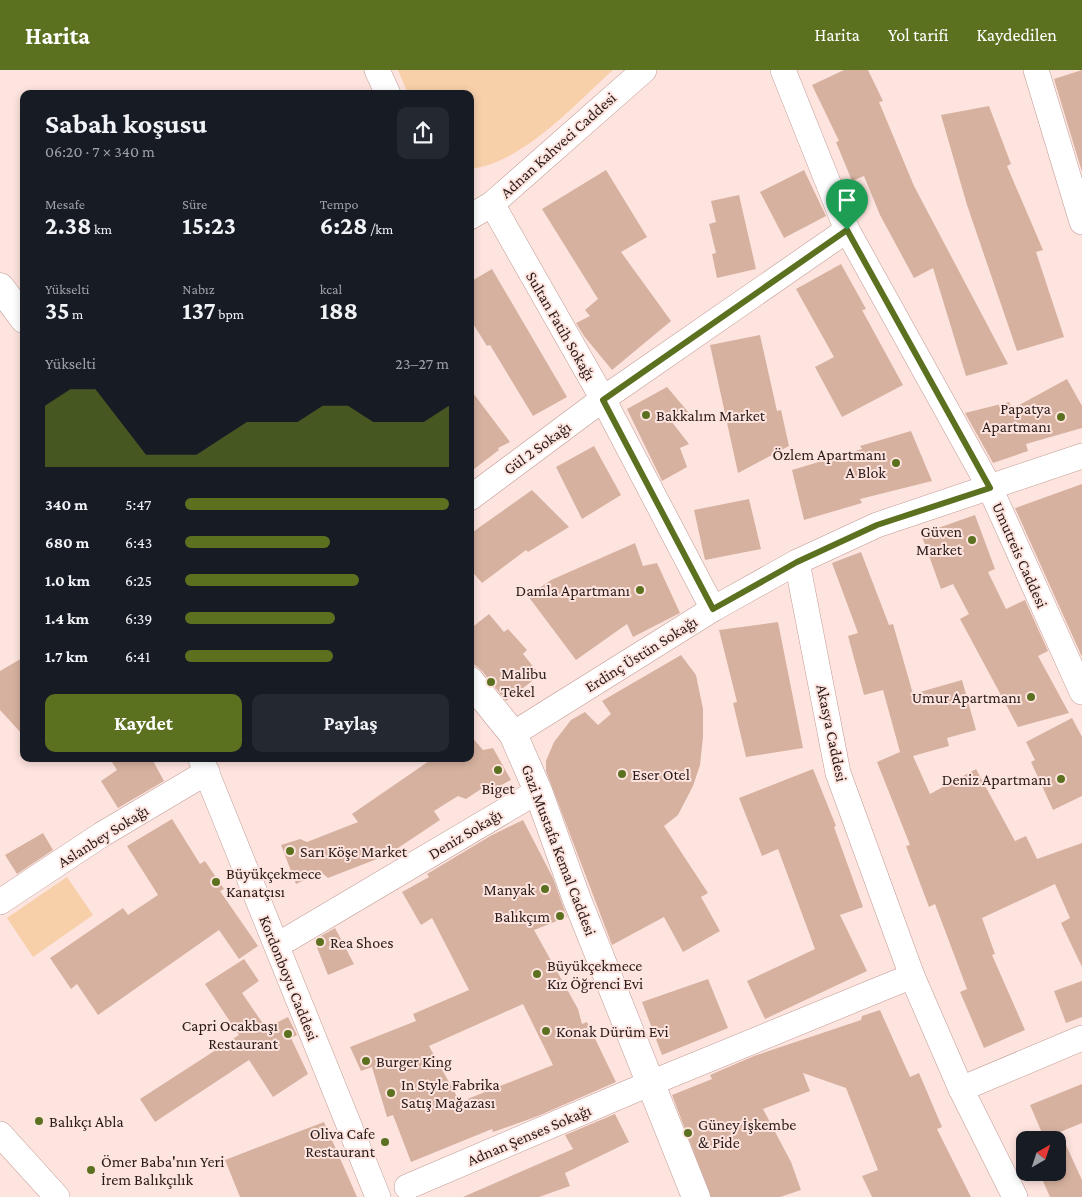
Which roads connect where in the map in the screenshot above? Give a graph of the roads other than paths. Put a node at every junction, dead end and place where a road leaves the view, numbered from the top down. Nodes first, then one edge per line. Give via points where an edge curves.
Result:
1 (377, 70) edge
2 (644, 70) edge
3 (783, 70) edge
4 (1036, 70) edge
5 (386, 90) edge
6 (492, 204) junction
7 (474, 215) edge
8 (1082, 222) edge
9 (847, 230) junction
10 (0, 287) edge
11 (20, 314) edge
12 (603, 400) junction
13 (1082, 456) edge
14 (990, 488) junction
15 (474, 495) edge
16 (797, 562) junction
17 (713, 609) junction
18 (474, 687) edge
19 (1082, 692) edge
20 (513, 734) junction
21 (204, 766) edge
22 (538, 791) junction
23 (0, 902) edge
24 (288, 938) dead end
25 (912, 976) junction
26 (1082, 1038) edge
27 (651, 1083) junction
28 (961, 1090) junction
29 (0, 1134) edge
30 (407, 1187) dead end
31 (57, 1197) edge
32 (378, 1197) edge
33 (696, 1197) edge
34 (1015, 1197) edge

1 - 5 street
2 - 6 street, Adnan Kahveci Caddesi
3 - 9 street, Umutreis Caddesi
4 - 8 street
6 - 7 street, Adnan Kahveci Caddesi
6 - 12 street, Sultan Fatih Sokağı
9 - 12 street, Gül 2 Sokağı
9 - 14 street, Umutreis Caddesi
10 - 11 main road
12 - 15 street, Gül 2 Sokağı
12 - 17 street, Sultan Fatih Sokağı
13 - 14 street
14 - 16 street via 877,525
14 - 19 street, Umutreis Caddesi
16 - 17 street, Erdinç Üstün Sokağı
16 - 25 street, Akasya Caddesi via 838,773
17 - 20 street, Erdinç Üstün Sokağı
18 - 20 main road, Gazi Mustafa Kemal Caddesi
20 - 22 main road, Gazi Mustafa Kemal Caddesi
21 - 23 street, Aslanbey Sokağı
21 - 32 street, Kordonboyu Caddesi
22 - 24 street, Deniz Sokağı
22 - 27 main road, Gazi Mustafa Kemal Caddesi via 576,897
25 - 27 street
25 - 28 street, Akasya Caddesi
26 - 28 street
27 - 30 street, Adnan Şenses Sokağı
27 - 33 main road, Gazi Mustafa Kemal Caddesi
28 - 34 street, Akasya Caddesi
29 - 31 street

